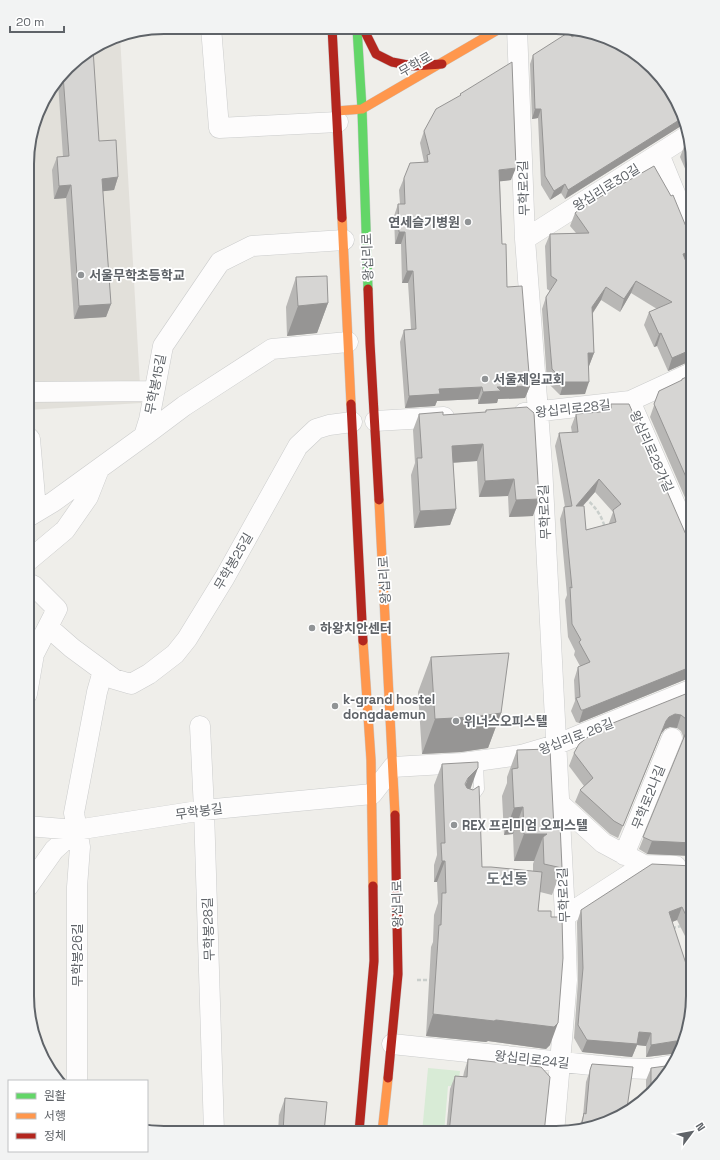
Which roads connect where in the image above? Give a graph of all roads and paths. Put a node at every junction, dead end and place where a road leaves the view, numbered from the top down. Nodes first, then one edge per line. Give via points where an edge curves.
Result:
1 (212, 34) edge
2 (332, 34) edge
3 (357, 34) edge
4 (366, 34) edge
5 (491, 34) edge
6 (517, 34) edge
7 (442, 64) junction
8 (362, 109) junction
9 (337, 116) junction
10 (683, 139) edge
11 (659, 154) junction
12 (686, 220) edge
13 (525, 239) junction
14 (344, 240) junction
15 (348, 342) junction
16 (686, 375) edge
17 (154, 391) junction
18 (34, 392) edge
19 (630, 401) junction
20 (537, 412) junction
21 (506, 414) edge
22 (458, 416) edge
23 (375, 421) junction
24 (352, 422) junction
25 (144, 436) junction
26 (99, 469) junction
27 (34, 485) edge
28 (584, 497) edge
29 (34, 513) edge
30 (686, 529) edge
31 (605, 532) edge
32 (34, 556) edge
33 (34, 586) edge
34 (48, 627) junction
35 (34, 654) edge
36 (103, 671) junction
37 (686, 692) edge
38 (200, 726) dead end
39 (672, 738) dead end
40 (555, 745) junction
41 (478, 761) junction
42 (393, 767) junction
43 (372, 794) junction
44 (558, 802) junction
45 (464, 805) edge
46 (204, 810) junction
47 (34, 827) edge
48 (76, 830) junction
49 (624, 855) junction
50 (644, 866) junction
51 (686, 867) edge
52 (34, 878) edge
53 (565, 916) junction
54 (686, 925) edge
55 (668, 928) edge
56 (413, 979) dead end
57 (437, 980) edge
58 (392, 1044) junction
59 (560, 1062) junction
60 (665, 1066) edge
61 (77, 1080) edge
62 (214, 1126) edge
63 (360, 1126) edge
64 (383, 1126) edge
65 (555, 1126) edge

1 - 9 street via 219,128
2 - 9 main road, 왕십리로
3 - 8 main road, 왕십리로
4 - 7 main road via 376,54 392,62 413,66
5 - 7 main road, 무학로
6 - 13 street, 무학로2길
7 - 8 main road, 무학로
8 - 9 main road, 무학로
8 - 23 main road, 왕십리로
9 - 14 main road, 왕십리로
10 - 11 street, 왕십리로30길
11 - 12 street
11 - 13 street, 왕십리로30길
13 - 20 street, 무학로2길
14 - 15 main road, 왕십리로
14 - 17 street, 무학봉15길 via 252,246 220,262 163,346
15 - 24 main road, 왕십리로
15 - 25 street via 272,349 184,406
16 - 19 street, 왕십리로28길
17 - 18 street
17 - 25 street, 무학봉15길
19 - 20 street, 왕십리로28길
19 - 30 street, 왕십리로28가길
20 - 21 street, 왕십리로28길
20 - 40 street, 무학로2길 via 542,465
22 - 23 street
23 - 42 main road, 왕십리로
24 - 36 street, 무학봉25길 via 316,429 298,446 225,577 175,654 131,684 114,679
24 - 43 main road, 왕십리로
25 - 26 street
26 - 29 street
26 - 32 street via 88,497 65,530
27 - 29 street
28 - 31 path via 603,519
33 - 34 street via 57,609
34 - 35 street
34 - 36 street, 무학봉25길
36 - 48 street via 78,788 74,813
37 - 40 street, 왕십리로 26길
38 - 46 street, 무학봉28길
39 - 49 street, 무학로2나길
40 - 41 street, 왕십리로 26길 via 522,755
40 - 44 street, 무학로2길
41 - 42 street, 왕십리로 26길
41 - 45 lane via 479,789
42 - 43 street
42 - 58 main road, 왕십리로 via 398,974
43 - 46 street, 무학봉길
43 - 63 main road, 왕십리로 via 374,961
44 - 49 street via 603,843
44 - 53 street, 무학로2길
46 - 48 street, 무학봉길
46 - 62 street, 무학봉28길
47 - 48 street, 무학봉길
48 - 52 street via 54,850
48 - 61 street, 무학봉26길 via 80,847 77,887
49 - 50 street
50 - 51 street
50 - 53 street
53 - 59 street, 무학로2길 via 567,980
54 - 55 path
56 - 57 path
58 - 59 street, 왕십리로24길
58 - 64 main road, 왕십리로
59 - 60 street, 왕십리로24길 via 620,1068 650,1069
59 - 65 street, 무학로2길

